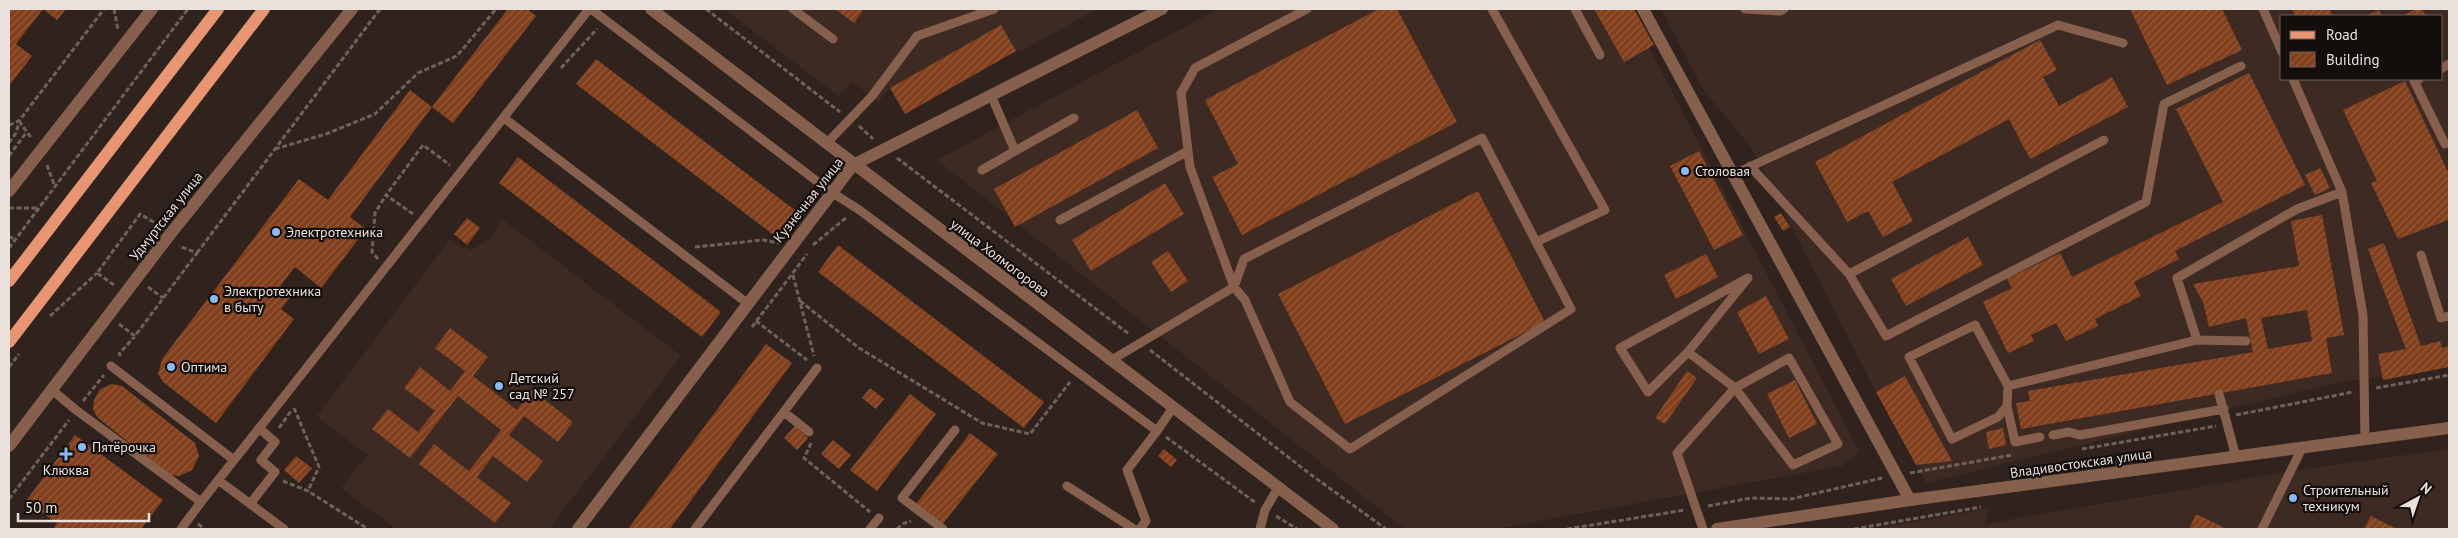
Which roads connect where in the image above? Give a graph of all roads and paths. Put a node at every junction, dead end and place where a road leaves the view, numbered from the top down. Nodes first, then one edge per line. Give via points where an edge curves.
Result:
1 (104, 9) edge
2 (152, 9) edge
3 (188, 9) edge
4 (218, 9) edge
5 (264, 9) edge
6 (270, 9) edge
7 (352, 9) edge
8 (380, 9) edge
9 (496, 9) edge
10 (590, 9) edge
11 (651, 9) edge
12 (706, 9) edge
13 (793, 9) edge
14 (994, 9) edge
15 (1162, 9) edge
16 (1307, 9) edge
17 (1492, 9) edge
18 (1575, 9) edge
19 (1643, 9) edge
20 (1745, 9) edge
21 (1784, 9) edge
22 (2263, 9) edge
23 (253, 23) junction
24 (833, 39) dead end
25 (2123, 43) dead end
26 (2280, 47) edge
27 (1600, 55) dead end
28 (2241, 66) dead end
29 (2293, 80) edge
30 (2416, 80) edge
31 (991, 95) junction
32 (504, 118) junction
33 (1074, 118) dead end
34 (850, 120) junction
35 (19, 122) junction
36 (9, 125) edge
37 (26, 133) dead end
38 (2104, 140) dead end
39 (9, 143) edge
40 (826, 144) junction
41 (2445, 144) dead end
42 (275, 149) junction
43 (885, 149) junction
44 (1016, 151) junction
45 (1188, 151) junction
46 (9, 156) edge
47 (853, 165) junction
48 (1750, 166) junction
49 (982, 170) dead end
50 (460, 173) junction
51 (1732, 175) junction
52 (9, 191) edge
53 (831, 192) junction
54 (2342, 192) junction
55 (386, 195) junction
56 (9, 208) edge
57 (39, 208) junction
58 (858, 209) junction
59 (1060, 220) dead end
60 (422, 221) junction
61 (170, 233) junction
62 (9, 236) edge
63 (15, 240) junction
64 (1536, 242) junction
65 (790, 246) junction
66 (9, 248) edge
67 (678, 250) junction
68 (197, 253) junction
69 (2422, 255) dead end
70 (385, 268) junction
71 (97, 273) junction
72 (792, 274) junction
73 (1849, 274) junction
74 (9, 281) edge
75 (1234, 287) junction
76 (154, 291) dead end
77 (125, 293) junction
78 (163, 298) junction
79 (800, 301) junction
80 (747, 303) junction
81 (2449, 316) edge
82 (756, 321) junction
83 (45, 322) dead end
84 (119, 324) dead end
85 (750, 329) dead end
86 (135, 336) junction
87 (2197, 340) junction
88 (2246, 341) dead end
89 (9, 342) edge
90 (1140, 343) junction
91 (22, 351) dead end
92 (1688, 352) junction
93 (120, 354) junction
94 (127, 360) dead end
95 (1110, 361) junction
96 (111, 366) junction
97 (9, 367) edge
98 (817, 368) junction
99 (1078, 372) junction
100 (2008, 386) junction
101 (1735, 388) junction
102 (50, 389) junction
103 (2219, 394) dead end
104 (2007, 406) junction
105 (294, 408) dead end
106 (1172, 408) junction
107 (2224, 409) junction
108 (76, 410) junction
109 (784, 412) junction
110 (259, 428) junction
111 (2449, 428) edge
112 (955, 430) dead end
113 (1157, 431) junction
114 (809, 432) joint
115 (2040, 436) dead end
116 (2053, 436) dead end
117 (2365, 439) junction
118 (9, 446) edge
119 (2302, 448) junction
120 (2236, 457) junction
121 (234, 460) junction
122 (1896, 475) junction
123 (271, 477) junction
124 (218, 480) junction
125 (1066, 486) dead end
126 (1278, 488) junction
127 (308, 491) junction
128 (9, 499) edge
129 (1910, 500) junction
130 (201, 502) junction
131 (250, 504) junction
132 (1694, 508) junction
133 (1266, 510) junction
134 (879, 518) joint
135 (919, 525) dead end
136 (1147, 525) edge
137 (182, 529) edge
138 (284, 529) edge
139 (368, 529) edge
140 (578, 529) edge
141 (695, 529) edge
142 (870, 529) edge
143 (898, 529) edge
144 (943, 529) edge
145 (1134, 529) edge
146 (1140, 529) edge
147 (1260, 529) edge
148 (1296, 529) edge
149 (1333, 529) edge
150 (1386, 529) edge
151 (1567, 529) edge
152 (1702, 529) edge
153 (1725, 529) edge
154 (2262, 529) edge

1 - 35 path
2 - 52 street
3 - 57 path
4 - 74 main road
5 - 23 main road
6 - 23 street
7 - 61 street, Удмуртская улица
8 - 42 path
9 - 42 path via 457,56 418,73 375,114 326,134
10 - 32 lane
10 - 53 lane
11 - 40 street, улица Холмогорова
12 - 34 path
13 - 24 lane
14 - 34 lane via 917,36
15 - 31 street, Кузнечная улица
16 - 45 lane via 1195,68 1181,93
17 - 64 lane via 1605,210
18 - 27 lane
19 - 51 street
20 - 21 lane
22 - 26 lane
23 - 89 main road
25 - 48 lane via 2058,25
28 - 73 lane via 2164,104 2146,202 1886,336
29 - 54 lane
30 - 41 lane via 2414,81
31 - 43 street, Кузнечная улица
31 - 44 lane
32 - 50 lane
32 - 67 lane
33 - 44 lane
34 - 40 lane
34 - 43 path
35 - 36 path
35 - 39 path
37 - 46 path
38 - 73 lane
40 - 47 street, улица Холмогорова
42 - 68 path
43 - 47 street, Кузнечная улица
43 - 90 path
44 - 49 lane
45 - 59 lane
45 - 75 lane via 1190,167
47 - 53 street, Кузнечная улица
47 - 95 street, улица Холмогорова
48 - 51 lane
48 - 73 lane
50 - 55 path via 423,145
50 - 60 lane
51 - 122 street
53 - 58 lane
53 - 65 street, Кузнечная улица
54 - 87 lane via 2296,209 2177,278
54 - 117 lane via 2363,315
55 - 60 path
55 - 70 path via 375,213 372,252
56 - 57 path
57 - 63 path
58 - 72 path via 814,243
58 - 99 lane
60 - 70 lane
61 - 68 path via 179,246
61 - 71 path via 140,214
61 - 77 street, Удмуртская улица
62 - 63 path
63 - 66 path
64 - 75 lane via 1482,138 1244,259
64 - 75 lane via 1571,309 1350,448 1290,402 1245,300
65 - 67 path via 763,240
65 - 80 street, Кузнечная улица
67 - 80 lane
68 - 78 path
69 - 81 lane via 2441,318
70 - 110 lane
71 - 77 path
71 - 83 path
72 - 79 path
72 - 82 path
75 - 90 lane
76 - 78 path
77 - 102 street, Удмуртская улица
78 - 86 path
79 - 98 path
79 - 99 path via 859,348 982,423 1030,434
80 - 140 street, Кузнечная улица
82 - 85 path
82 - 98 path
84 - 86 path
86 - 93 path
87 - 88 lane
87 - 100 lane
90 - 95 lane
90 - 150 path
91 - 97 path
92 - 92 lane via 1724,307 1748,278 1620,348 1648,392
92 - 101 lane
93 - 94 path
93 - 96 path
95 - 106 street, улица Холмогорова
96 - 108 path
96 - 121 lane
98 - 109 lane
99 - 113 lane
100 - 104 lane
100 - 104 lane via 1975,325 1909,357 1952,439 1998,417
101 - 101 lane via 1789,358 1838,444 1793,466
101 - 132 lane via 1678,453
102 - 108 lane
102 - 118 street, Удмуртская улица
103 - 107 lane
104 - 115 lane via 2015,442
105 - 127 path via 319,467
106 - 113 lane
106 - 126 street, улица Холмогорова
107 - 116 lane via 2080,435 2069,432
107 - 120 lane
108 - 128 path
108 - 130 lane
109 - 114 lane
109 - 141 lane
110 - 121 lane
110 - 123 lane via 275,442 261,460 275,472
111 - 117 street, Владивостокская улица
112 - 144 lane via 902,498
113 - 133 path
113 - 136 lane via 1127,470
114 - 134 path via 814,437 804,458
117 - 119 street, Владивостокская улица
119 - 120 street, Владивостокская улица
119 - 154 lane
120 - 129 street, Владивостокская улица
121 - 124 lane
122 - 129 street
122 - 132 path via 1791,499 1751,498
123 - 127 path
123 - 131 lane
124 - 130 lane
124 - 131 lane
125 - 145 lane
126 - 133 lane
126 - 149 street, улица Холмогорова
127 - 139 path
129 - 153 street, Владивостокская улица
130 - 137 lane
131 - 138 lane
132 - 151 path
132 - 152 lane
133 - 147 lane
133 - 148 path
134 - 142 lane
135 - 143 path via 913,520
136 - 146 lane

